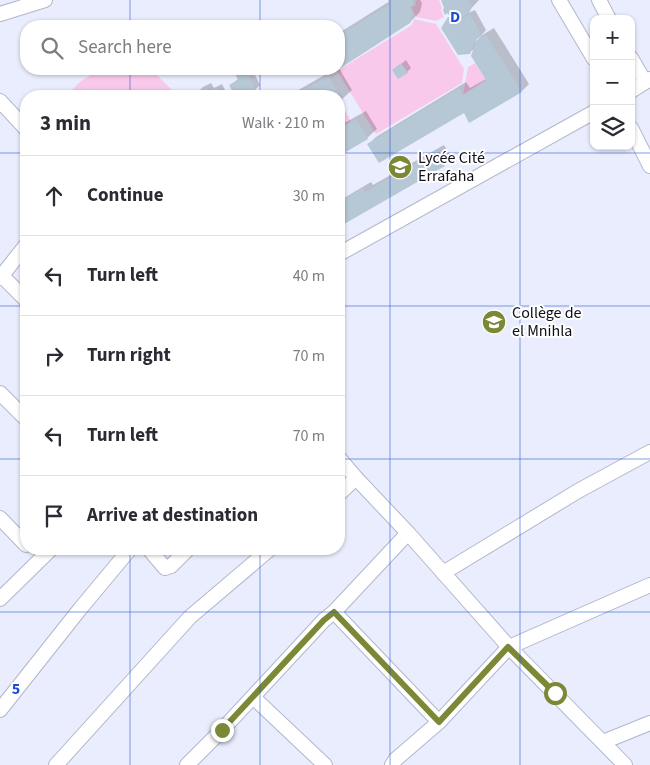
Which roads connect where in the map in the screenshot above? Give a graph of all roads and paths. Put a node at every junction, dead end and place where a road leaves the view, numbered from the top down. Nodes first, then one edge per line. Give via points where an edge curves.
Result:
1 (44, 0) edge
2 (559, 0) edge
3 (599, 0) edge
4 (0, 14) edge
5 (607, 15) edge
6 (590, 52) edge
7 (632, 60) edge
8 (647, 81) edge
9 (635, 88) edge
10 (0, 101) edge
11 (590, 114) edge
12 (20, 123) edge
13 (635, 136) edge
14 (650, 166) edge
15 (345, 251) edge
16 (20, 252) edge
17 (1, 276) edge
18 (20, 294) edge
19 (0, 393) edge
20 (20, 413) edge
21 (650, 452) edge
22 (345, 465) edge
23 (356, 478) junction
24 (345, 488) edge
25 (0, 518) edge
26 (408, 533) junction
27 (20, 539) edge
28 (36, 555) edge
29 (46, 555) edge
30 (125, 555) edge
31 (154, 555) edge
32 (182, 555) edge
33 (263, 555) edge
34 (41, 560) junction
35 (443, 573) junction
36 (650, 585) edge
37 (0, 600) edge
38 (334, 612) junction
39 (508, 647) junction
40 (253, 697) junction
41 (0, 710) edge
42 (439, 722) junction
43 (650, 723) edge
44 (603, 742) junction
45 (396, 763) edge
46 (56, 765) edge
47 (187, 765) edge
48 (325, 765) edge
49 (625, 765) edge

1 - 4 street
2 - 6 street
3 - 5 street
7 - 8 street
8 - 9 street
10 - 12 street
11 - 15 street
13 - 14 street
16 - 17 street
17 - 18 street
19 - 20 street
21 - 35 street via 578,491
22 - 23 street
23 - 24 street
23 - 26 street
25 - 27 street
26 - 35 street
26 - 38 street
28 - 34 street
29 - 34 street
30 - 41 street
31 - 32 street via 165,568
33 - 46 street via 190,617
34 - 37 street
35 - 39 street
36 - 39 street
38 - 40 street
38 - 42 street
39 - 42 street
39 - 44 street
40 - 47 street
40 - 48 street
42 - 45 street
43 - 44 street
44 - 49 street

